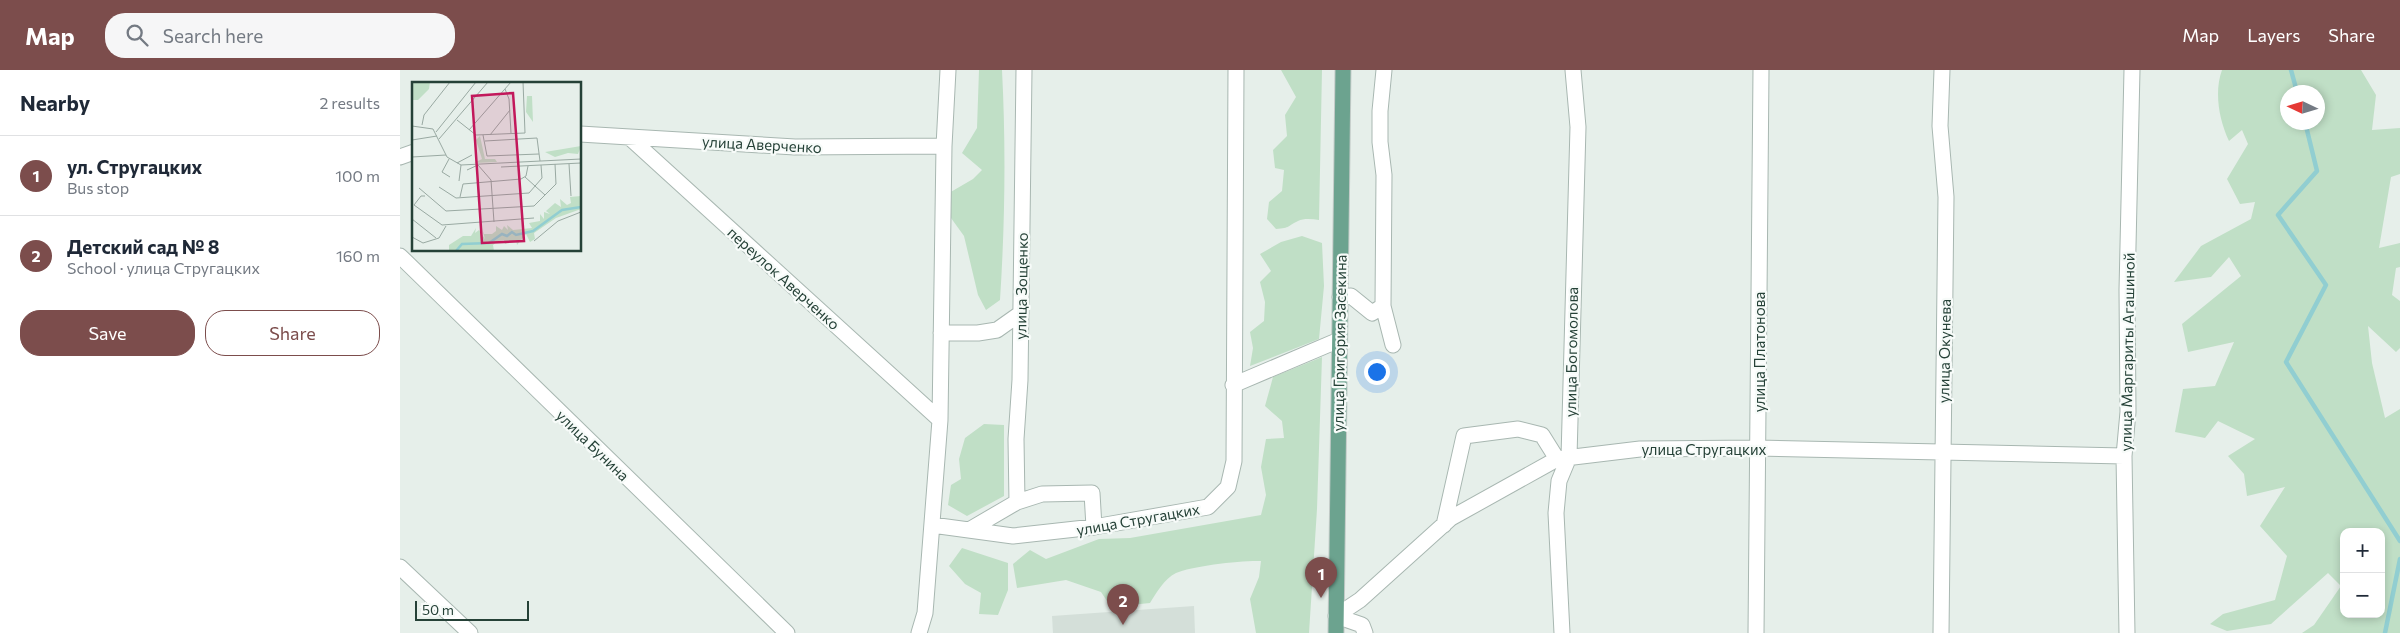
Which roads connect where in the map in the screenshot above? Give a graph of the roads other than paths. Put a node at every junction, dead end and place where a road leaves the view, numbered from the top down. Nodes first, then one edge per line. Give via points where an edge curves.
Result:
1 (948, 70) edge
2 (1024, 70) edge
3 (1236, 70) edge
4 (1343, 70) edge
5 (1384, 70) edge
6 (1573, 70) edge
7 (1761, 70) edge
8 (1942, 70) edge
9 (2132, 70) edge
10 (581, 134) edge
11 (629, 137) junction
12 (944, 146) junction
13 (412, 153) edge
14 (400, 157) edge
15 (400, 256) edge
16 (1340, 297) junction
17 (1382, 306) junction
18 (1020, 313) junction
19 (941, 333) junction
20 (1339, 340) junction
21 (1393, 345) dead end
22 (1233, 385) junction
23 (940, 420) junction
24 (1758, 448) junction
25 (1942, 452) junction
26 (2124, 456) junction
27 (1563, 458) junction
28 (1017, 502) junction
29 (932, 525) junction
30 (1444, 525) junction
31 (1094, 527) junction
32 (969, 530) junction
33 (400, 567) edge
34 (1336, 616) junction
35 (470, 633) edge
36 (787, 633) edge
37 (919, 633) edge
38 (1336, 633) edge
39 (1366, 633) edge
40 (1562, 633) edge
41 (1756, 633) edge
42 (1940, 633) edge
43 (2127, 633) edge

1 - 12 street
2 - 18 street, улица Зощенко
3 - 22 street
4 - 16 main road, улица Григория Засекина
5 - 17 street via 1380,126 1384,175
6 - 27 street, улица Богомолова via 1578,127
7 - 24 street, улица Платонова
8 - 25 street, улица Окунева via 1940,126 1946,197
9 - 26 street, улица Маргариты Агашиной via 2128,412
10 - 11 street, улица Аверченко
11 - 12 street, улица Аверченко via 795,147
11 - 23 street, переулок Аверченко
12 - 19 street
13 - 14 street
15 - 36 street, улица Бунина
16 - 17 street via 1351,296 1372,313
16 - 20 main road, улица Григория Засекина
17 - 21 street
18 - 19 street via 997,330
18 - 28 street, улица Зощенко
19 - 23 street
20 - 22 street
20 - 34 main road, улица Григория Засекина
22 - 31 street, улица Стругацких via 1234,461 1228,487 1208,507
23 - 29 street
24 - 25 street, улица Стругацких
24 - 27 street, улица Стругацких via 1640,449
24 - 41 street, улица Платонова
25 - 26 street, улица Стругацких
25 - 42 street, улица Окунева
26 - 43 street, улица Маргариты Агашиной
27 - 30 street, улица Стругацких via 1451,518
27 - 30 street via 1542,435 1518,429 1464,436
27 - 40 street, улица Богомолова via 1556,513
28 - 31 street via 1042,494 1092,493
28 - 32 street
29 - 32 street, улица Стругацких
29 - 37 street via 925,613
30 - 34 street, улица Стругацких via 1360,600
31 - 32 street, улица Стругацких via 1013,536
33 - 35 street
34 - 38 main road, улица Григория Засекина
34 - 39 street via 1362,626

